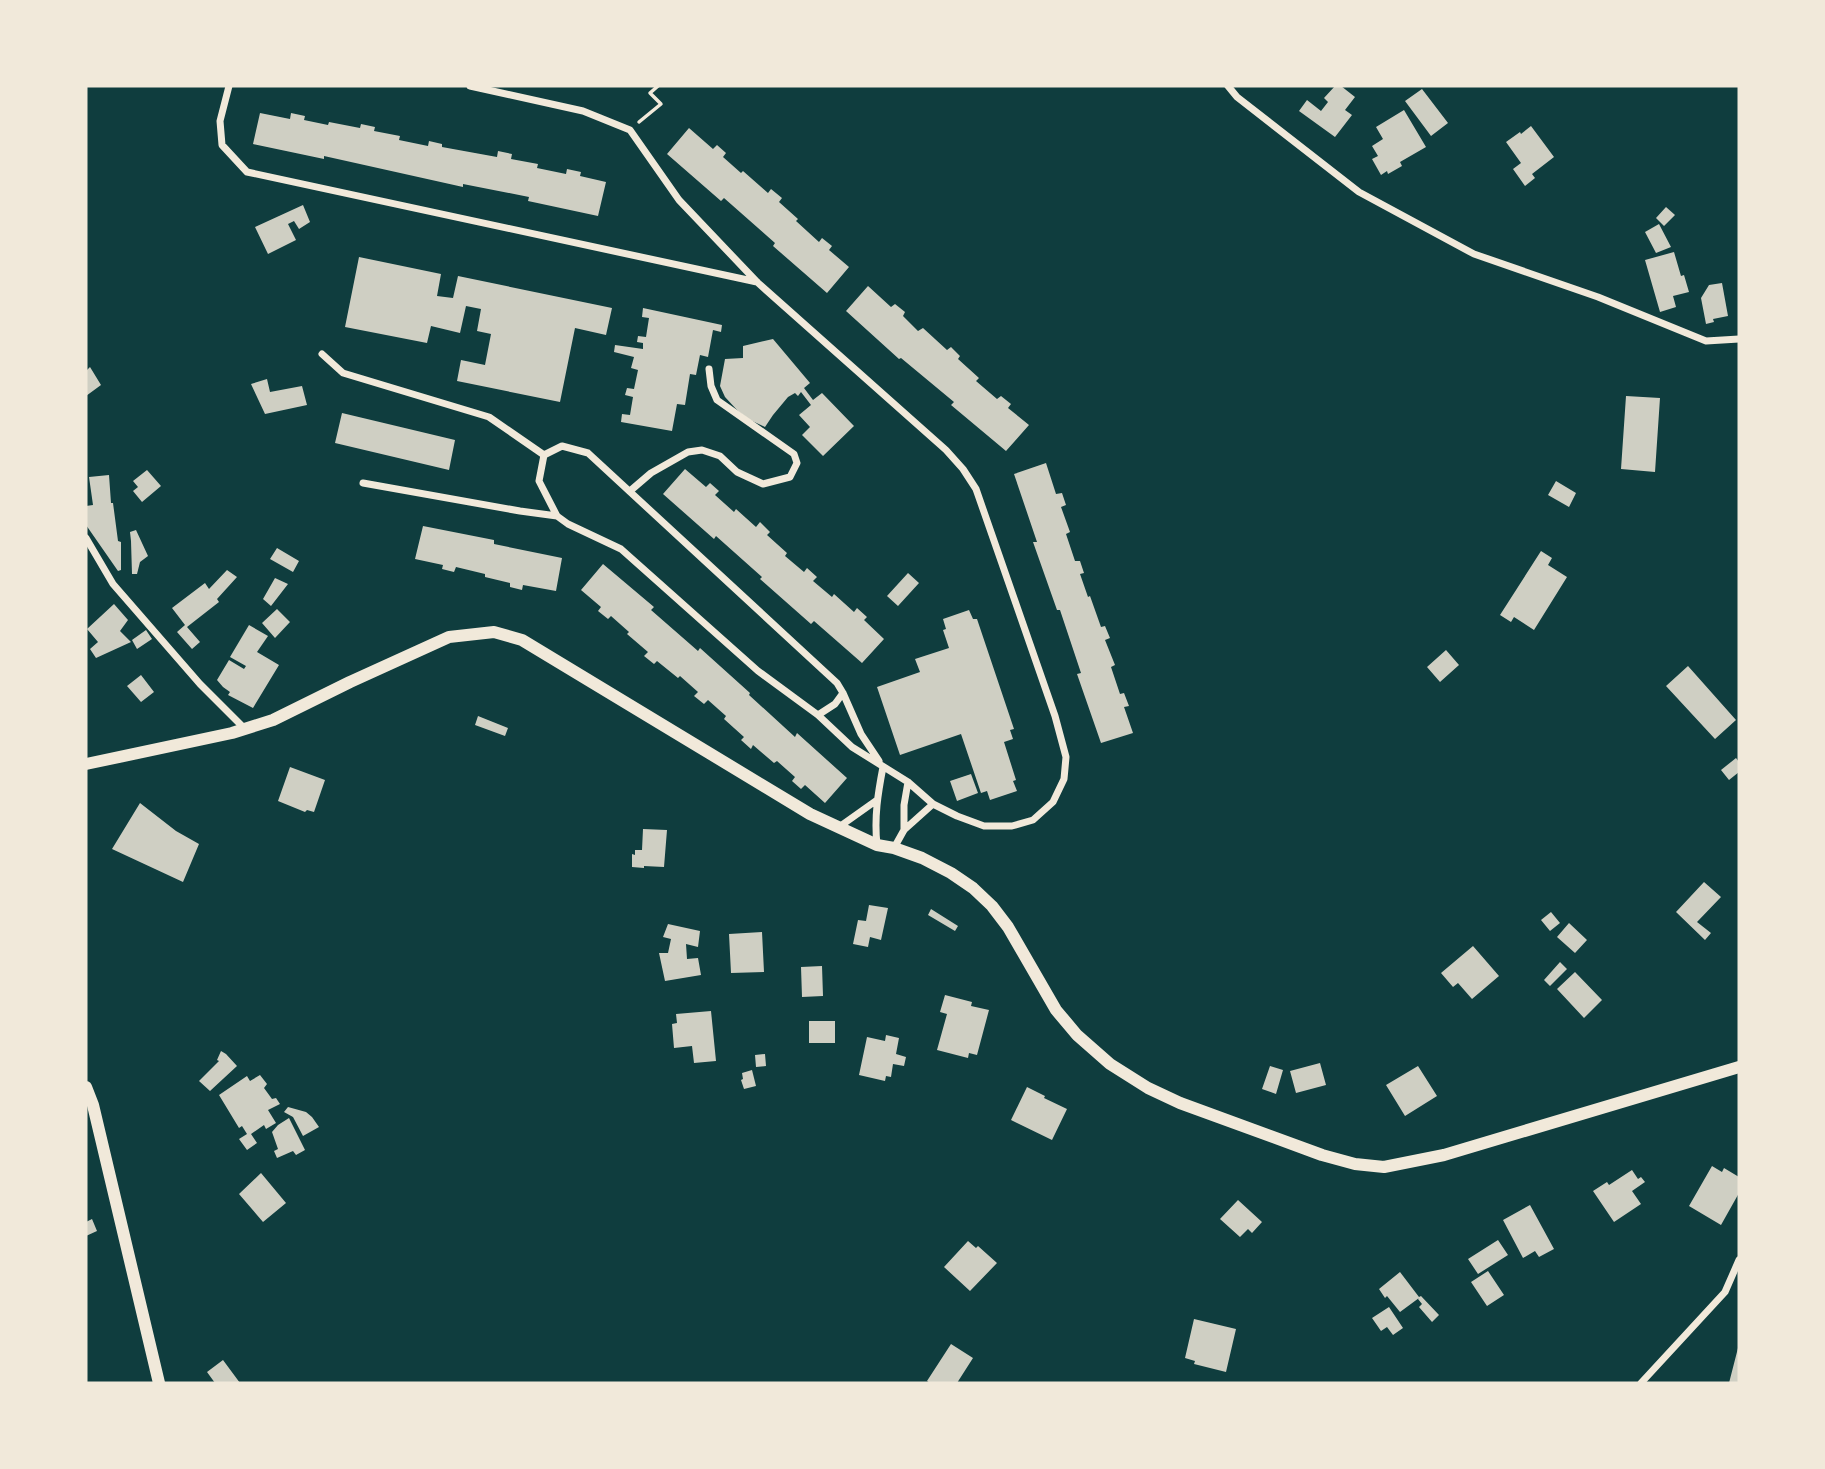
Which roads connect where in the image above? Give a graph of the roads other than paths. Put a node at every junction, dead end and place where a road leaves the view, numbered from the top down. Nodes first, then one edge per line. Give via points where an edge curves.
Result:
1 (229, 86) edge
2 (470, 86) edge
3 (1228, 86) edge
4 (757, 282) junction
5 (1739, 338) edge
6 (322, 354) dead end
7 (709, 369) dead end
8 (544, 455) junction
9 (363, 483) dead end
10 (630, 491) junction
11 (557, 516) junction
12 (86, 538) edge
13 (843, 693) junction
14 (818, 715) junction
15 (245, 729) junction
16 (86, 764) edge
17 (883, 767) junction
18 (908, 782) junction
19 (877, 800) junction
20 (933, 804) junction
21 (839, 827) junction
22 (904, 830) junction
23 (877, 845) junction
24 (894, 848) junction
25 (1739, 1068) edge
26 (86, 1087) edge
27 (1739, 1260) edge
28 (159, 1383) edge
29 (1641, 1383) edge

1 - 4 street via 220,121 222,145 247,172
2 - 4 street via 583,111 630,130 679,200
3 - 5 street via 1359,192 1474,254 1706,341
4 - 20 street via 963,469 975,489 1055,716 1066,757 1064,779 1053,802 1033,820 984,827
6 - 8 street via 343,373 489,417
7 - 10 street via 717,400 794,454 797,463 790,477 763,484 737,472 720,456 702,450 688,452 651,473
8 - 10 street via 562,446 588,453
8 - 11 street via 539,481
9 - 11 street
10 - 13 street
11 - 14 street via 621,549 758,671
12 - 15 street via 113,584
13 - 14 street
13 - 17 street via 861,734
14 - 17 street via 852,747
15 - 16 street
15 - 21 street via 449,637 494,632 522,640 810,814
17 - 18 street
17 - 19 street
18 - 20 street
18 - 22 street
19 - 21 street
19 - 23 street
20 - 22 street
21 - 23 street
22 - 24 street
23 - 24 street
24 - 25 street via 951,873 992,906 1056,1010 1110,1064 1181,1103 1322,1156 1384,1167 1408,1163
26 - 28 street
27 - 29 street via 1725,1292

